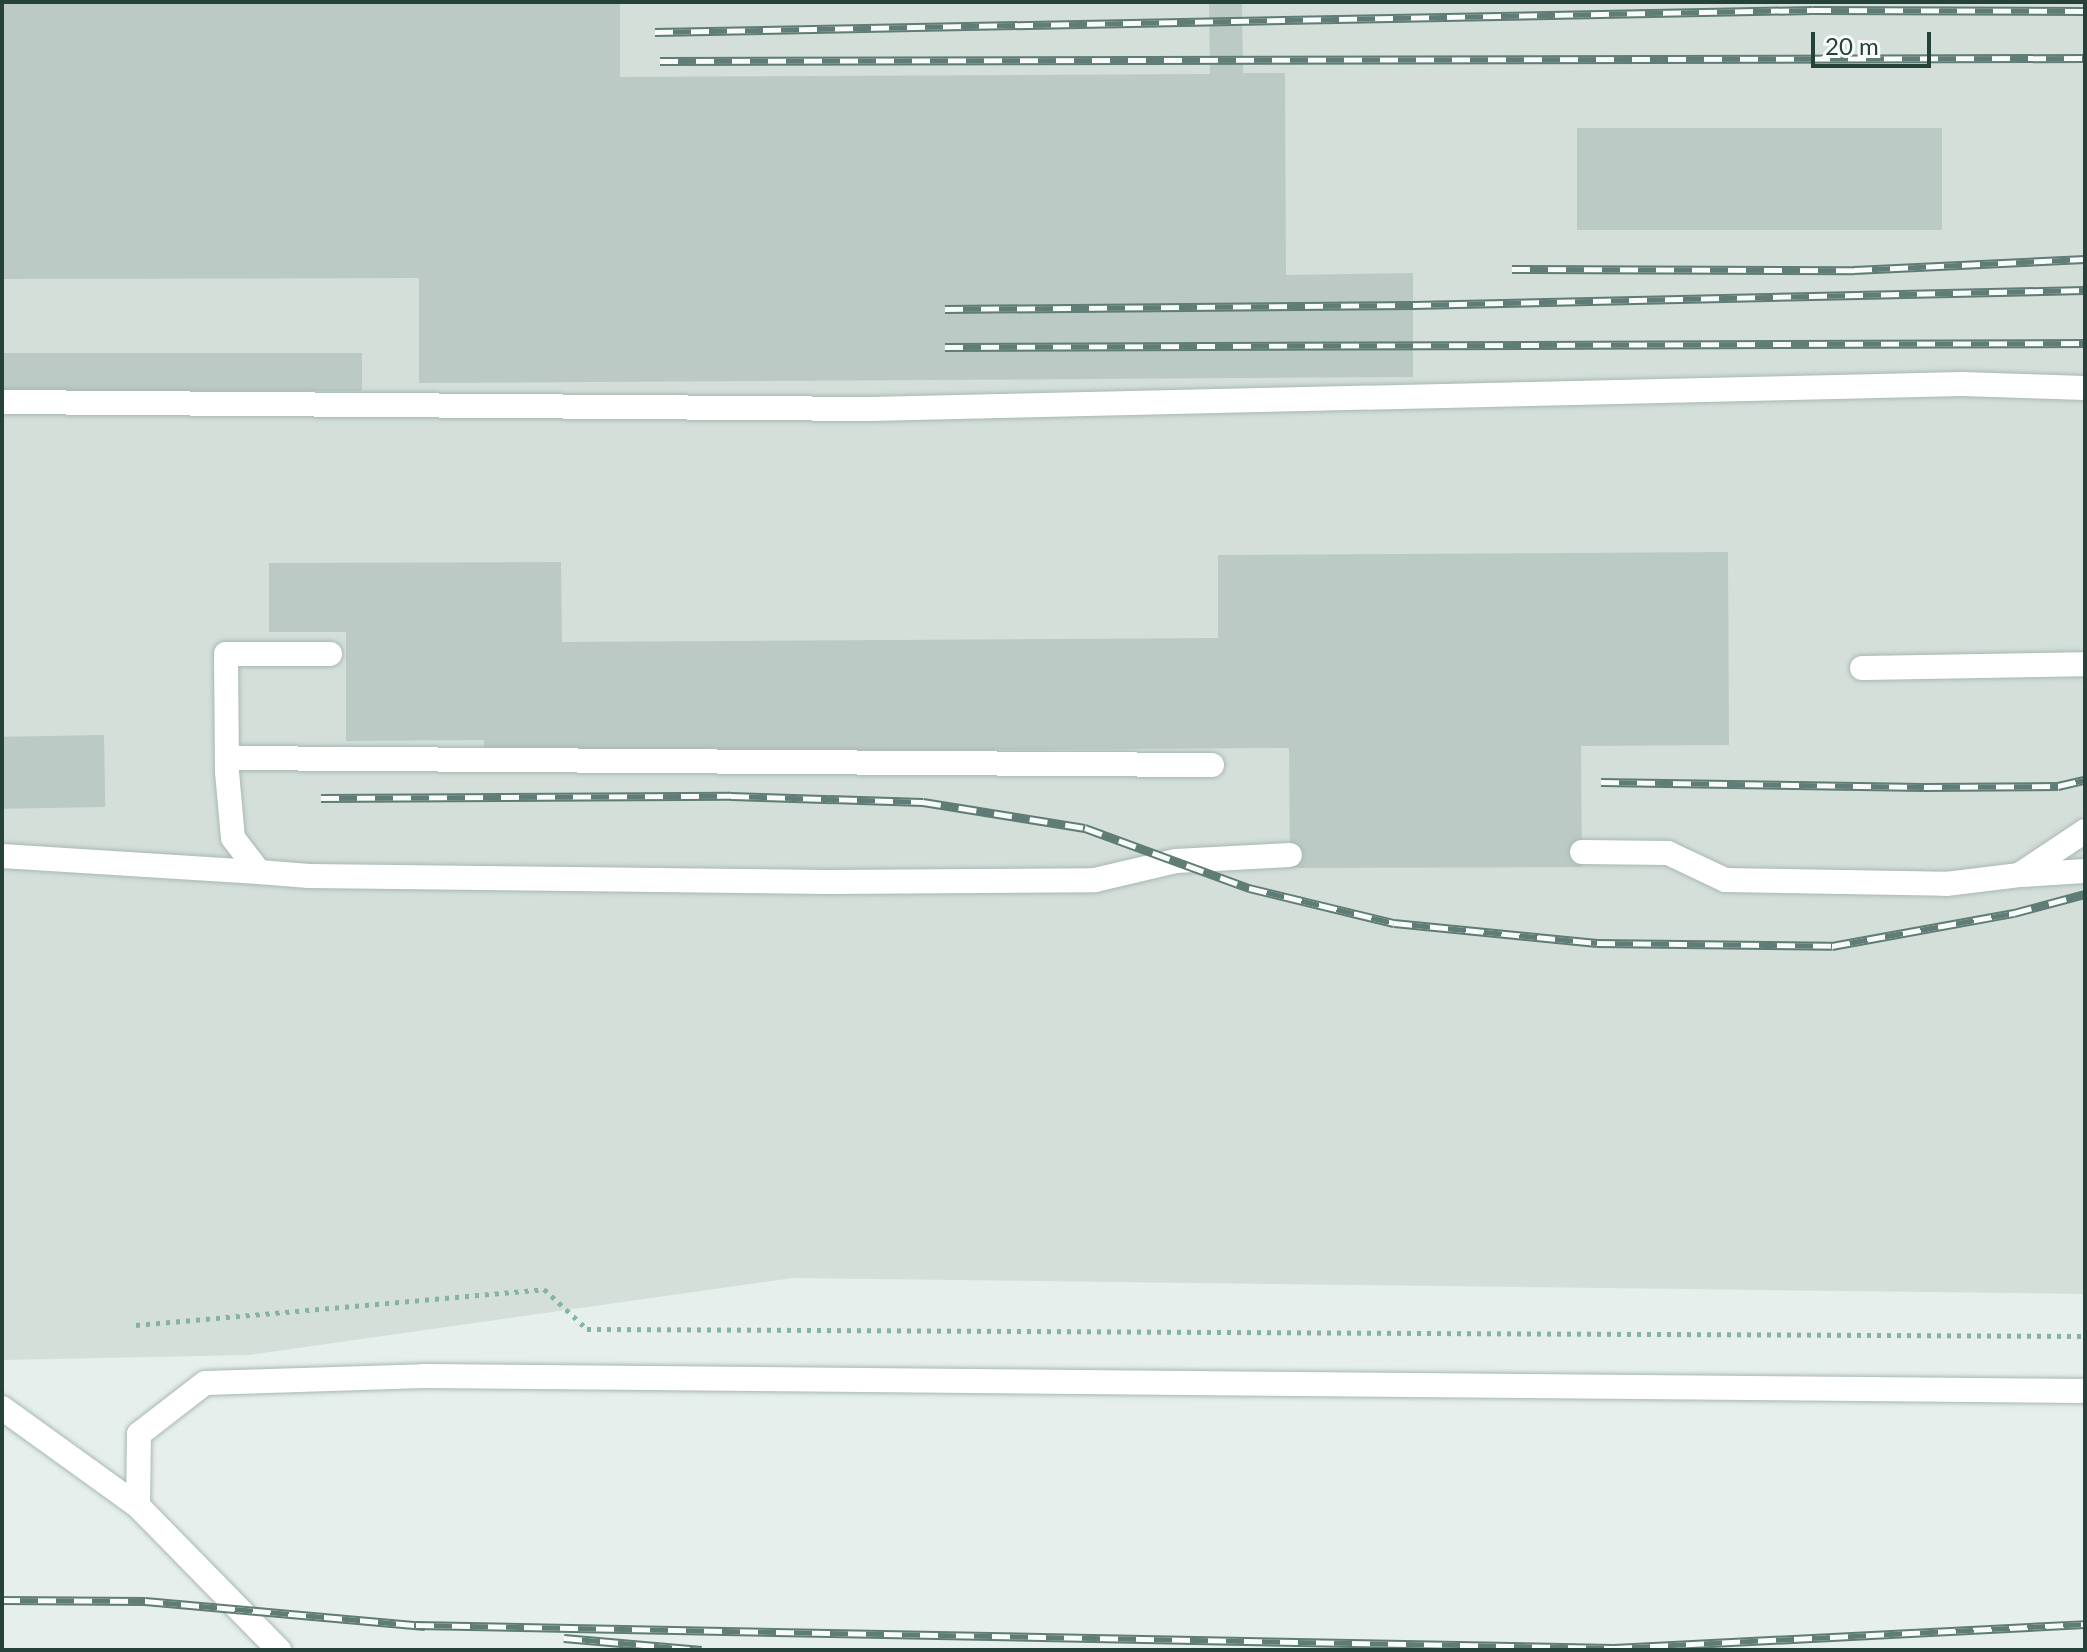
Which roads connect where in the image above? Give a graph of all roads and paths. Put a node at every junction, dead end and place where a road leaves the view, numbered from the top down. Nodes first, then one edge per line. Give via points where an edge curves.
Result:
1 (2085, 388) edge
2 (2, 402) edge
3 (330, 654) dead end
4 (2085, 664) edge
5 (1862, 668) dead end
6 (227, 758) junction
7 (1212, 765) dead end
8 (2085, 831) edge
9 (1582, 852) dead end
10 (1290, 855) dead end
11 (2, 856) edge
12 (2085, 871) edge
13 (259, 872) junction
14 (2019, 875) junction
15 (136, 1325) dead end
16 (2085, 1336) edge
17 (2085, 1391) edge
18 (2, 1408) edge
19 (138, 1506) junction
20 (279, 1650) edge

1 - 2 street via 1962,384 870,409
3 - 6 street via 226,654
4 - 5 street
6 - 7 street
6 - 13 street via 233,838
8 - 14 street
9 - 14 street via 1668,853 1725,880 1946,884
10 - 13 street via 1176,861 1095,880 827,882
11 - 13 street
12 - 14 street
15 - 16 path via 544,1289 587,1329
17 - 19 street via 440,1376 205,1383 139,1434
18 - 19 street
19 - 20 street

